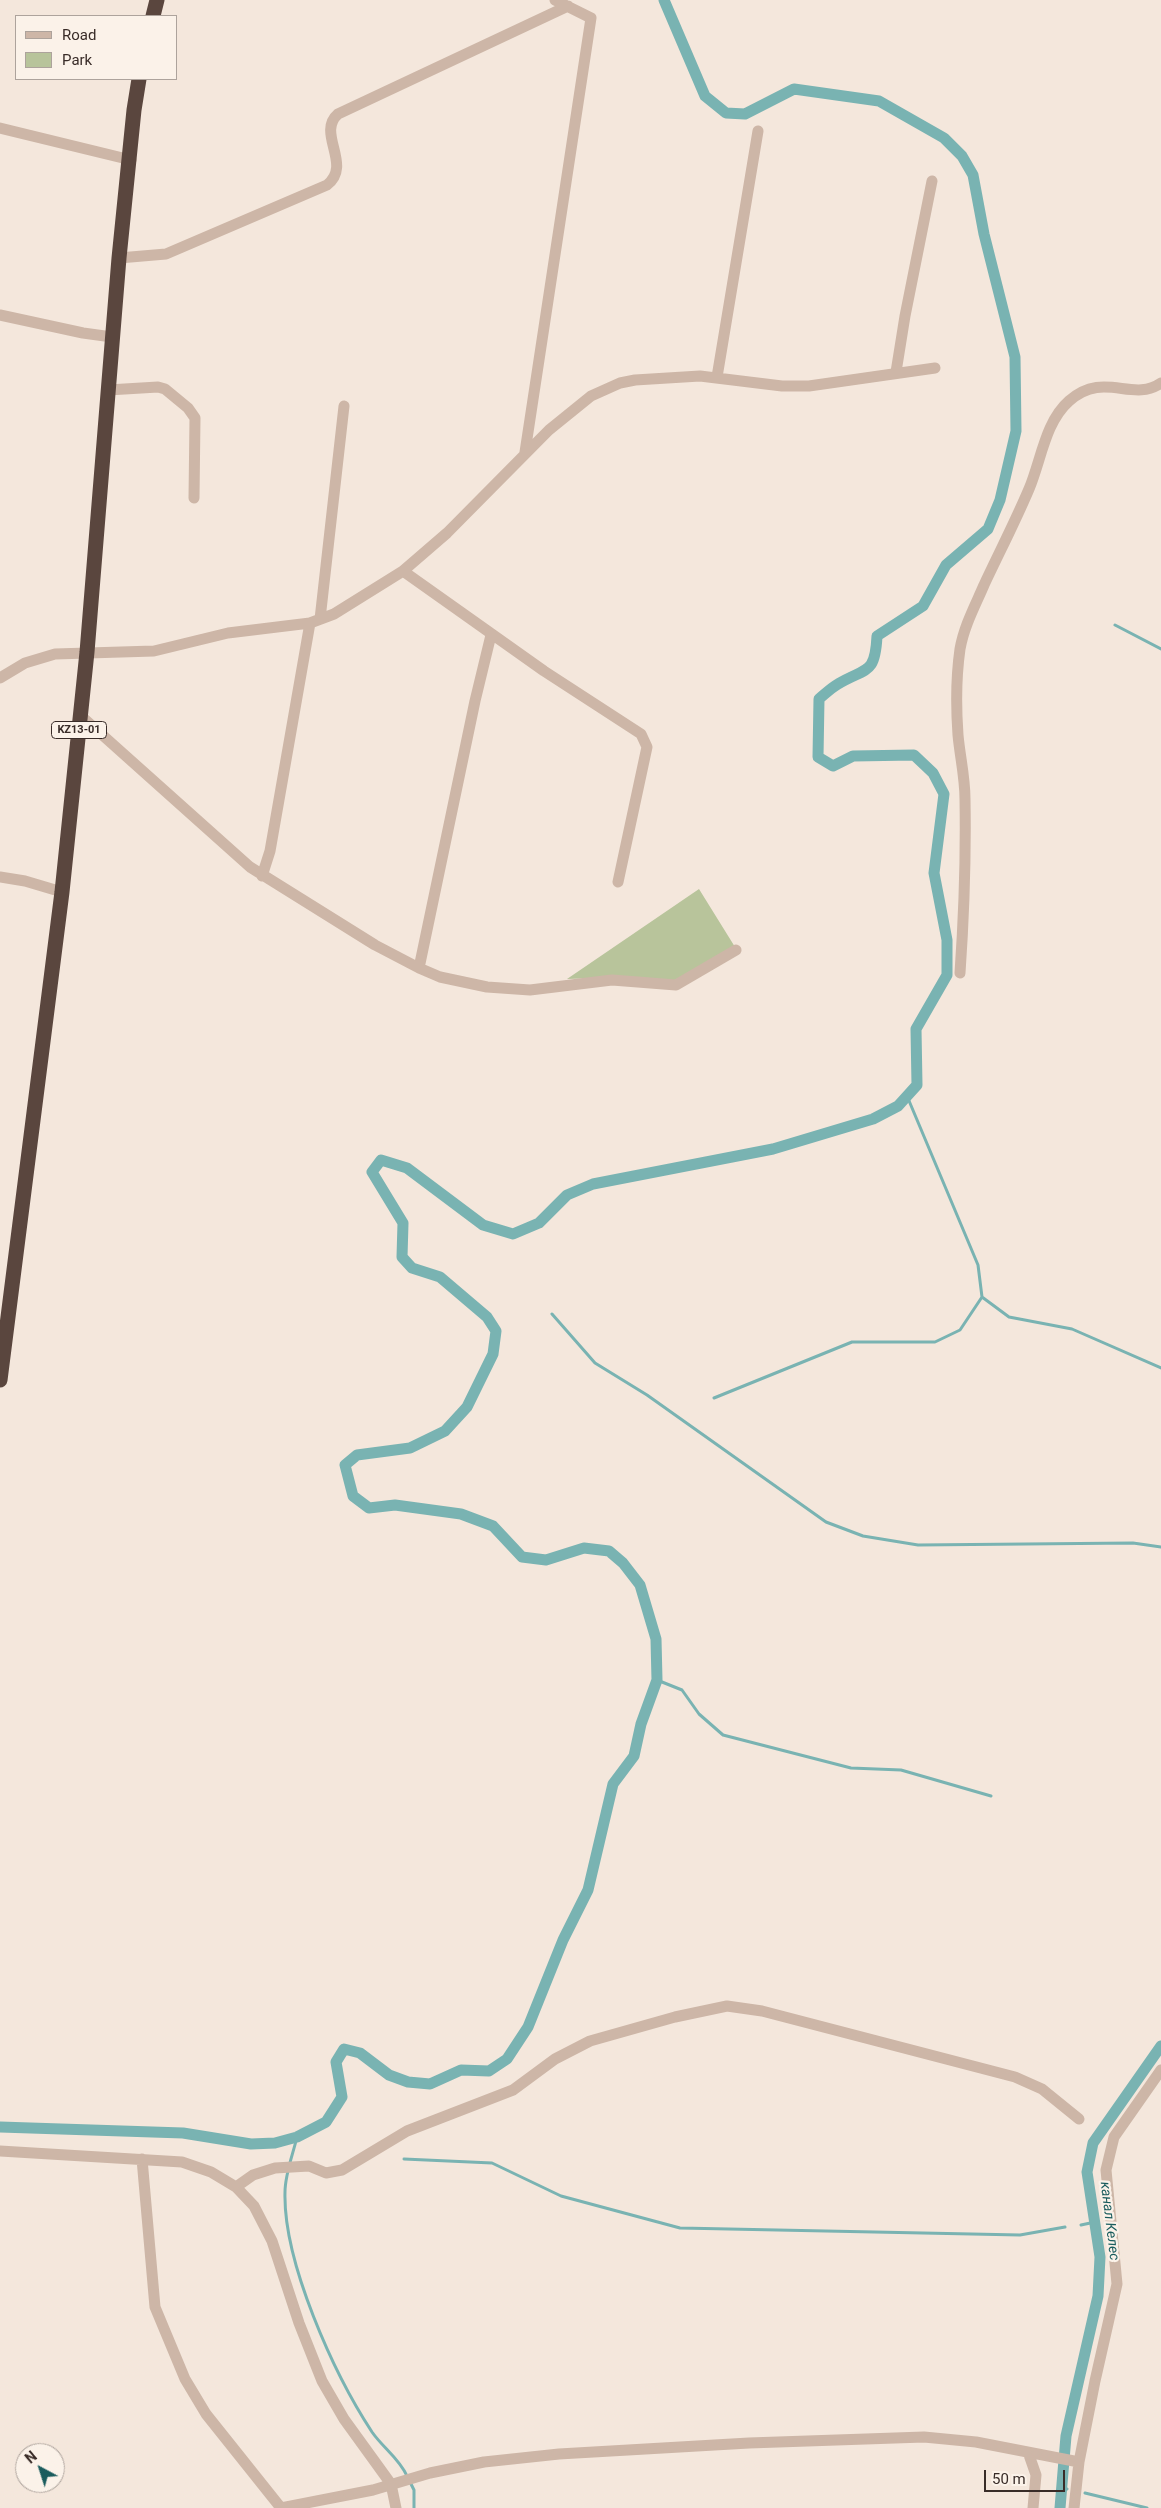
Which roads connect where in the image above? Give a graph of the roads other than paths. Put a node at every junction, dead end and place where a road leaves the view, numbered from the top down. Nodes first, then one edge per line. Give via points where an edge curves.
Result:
1 (157, 0) edge
2 (555, 0) edge
3 (568, 6) junction
4 (153, 15) edge
5 (139, 80) edge
6 (0, 128) edge
7 (758, 131) dead end
8 (131, 160) junction
9 (932, 181) dead end
10 (119, 258) junction
11 (0, 315) edge
12 (112, 337) junction
13 (935, 368) dead end
14 (896, 372) junction
15 (717, 377) junction
16 (1161, 383) edge
17 (108, 390) junction
18 (344, 406) dead end
19 (525, 452) junction
20 (194, 498) dead end
21 (403, 571) junction
22 (315, 621) junction
23 (492, 635) junction
24 (87, 652) junction
25 (0, 678) edge
26 (80, 715) junction
27 (262, 876) junction
28 (0, 877) edge
29 (618, 882) dead end
30 (62, 892) junction
31 (736, 950) dead end
32 (419, 968) junction
33 (960, 973) dead end
34 (0, 1380) edge
35 (1161, 2070) edge
36 (1078, 2119) dead end
37 (0, 2151) edge
38 (142, 2160) junction
39 (236, 2187) junction
40 (1028, 2452) junction
41 (1079, 2462) junction
42 (391, 2484) junction
43 (281, 2508) edge
44 (396, 2508) edge
45 (1034, 2508) edge
46 (1074, 2508) edge

1 - 4 highway
2 - 3 street
3 - 10 street via 338,114 330,128 337,171 327,185 166,254
3 - 19 street via 591,18
5 - 8 highway, KZ13-01
6 - 8 street
7 - 15 street
8 - 10 highway, KZ13-01
9 - 14 street
10 - 12 highway, KZ13-01
11 - 12 street
12 - 17 highway, KZ13-01
13 - 14 street
14 - 15 street via 809,386 782,386
15 - 19 street via 634,380 605,388 572,410
16 - 33 street via 1128,390 1116,386 1095,387 1075,397 1061,410 1048,433 1032,483 968,620 960,648 957,678 958,737 965,800 965,905
17 - 20 street via 158,386 188,408 196,425 192,474
17 - 24 highway, KZ13-01
18 - 22 street
19 - 21 street via 475,506
21 - 22 street via 352,604
21 - 23 street
22 - 24 street via 228,633 154,651
22 - 27 street via 270,851
23 - 29 street via 635,728 645,740 647,747
23 - 32 street via 472,710
24 - 25 street via 55,654 25,662
24 - 26 highway, KZ13-01
26 - 27 street
26 - 30 highway, KZ13-01
27 - 32 street via 320,913
28 - 30 street
30 - 34 highway, KZ13-01
31 - 32 street via 685,981 664,986 612,980 530,990 502,988 440,977
35 - 41 street via 1114,2137 1106,2170 1117,2284
36 - 39 street via 1042,2089 1015,2077 762,2011 727,2006 590,2041 555,2059 513,2090 407,2131 342,2170 326,2173 309,2166 275,2168 253,2175
37 - 38 street
38 - 39 street via 182,2162 212,2172
38 - 43 street via 155,2307 185,2379 206,2414
39 - 42 street via 254,2206 272,2241 299,2324 322,2380 344,2419
40 - 41 street
40 - 42 street via 924,2437 749,2443 559,2454 484,2462
40 - 45 street via 1036,2475
41 - 46 street
42 - 43 street
42 - 44 street

